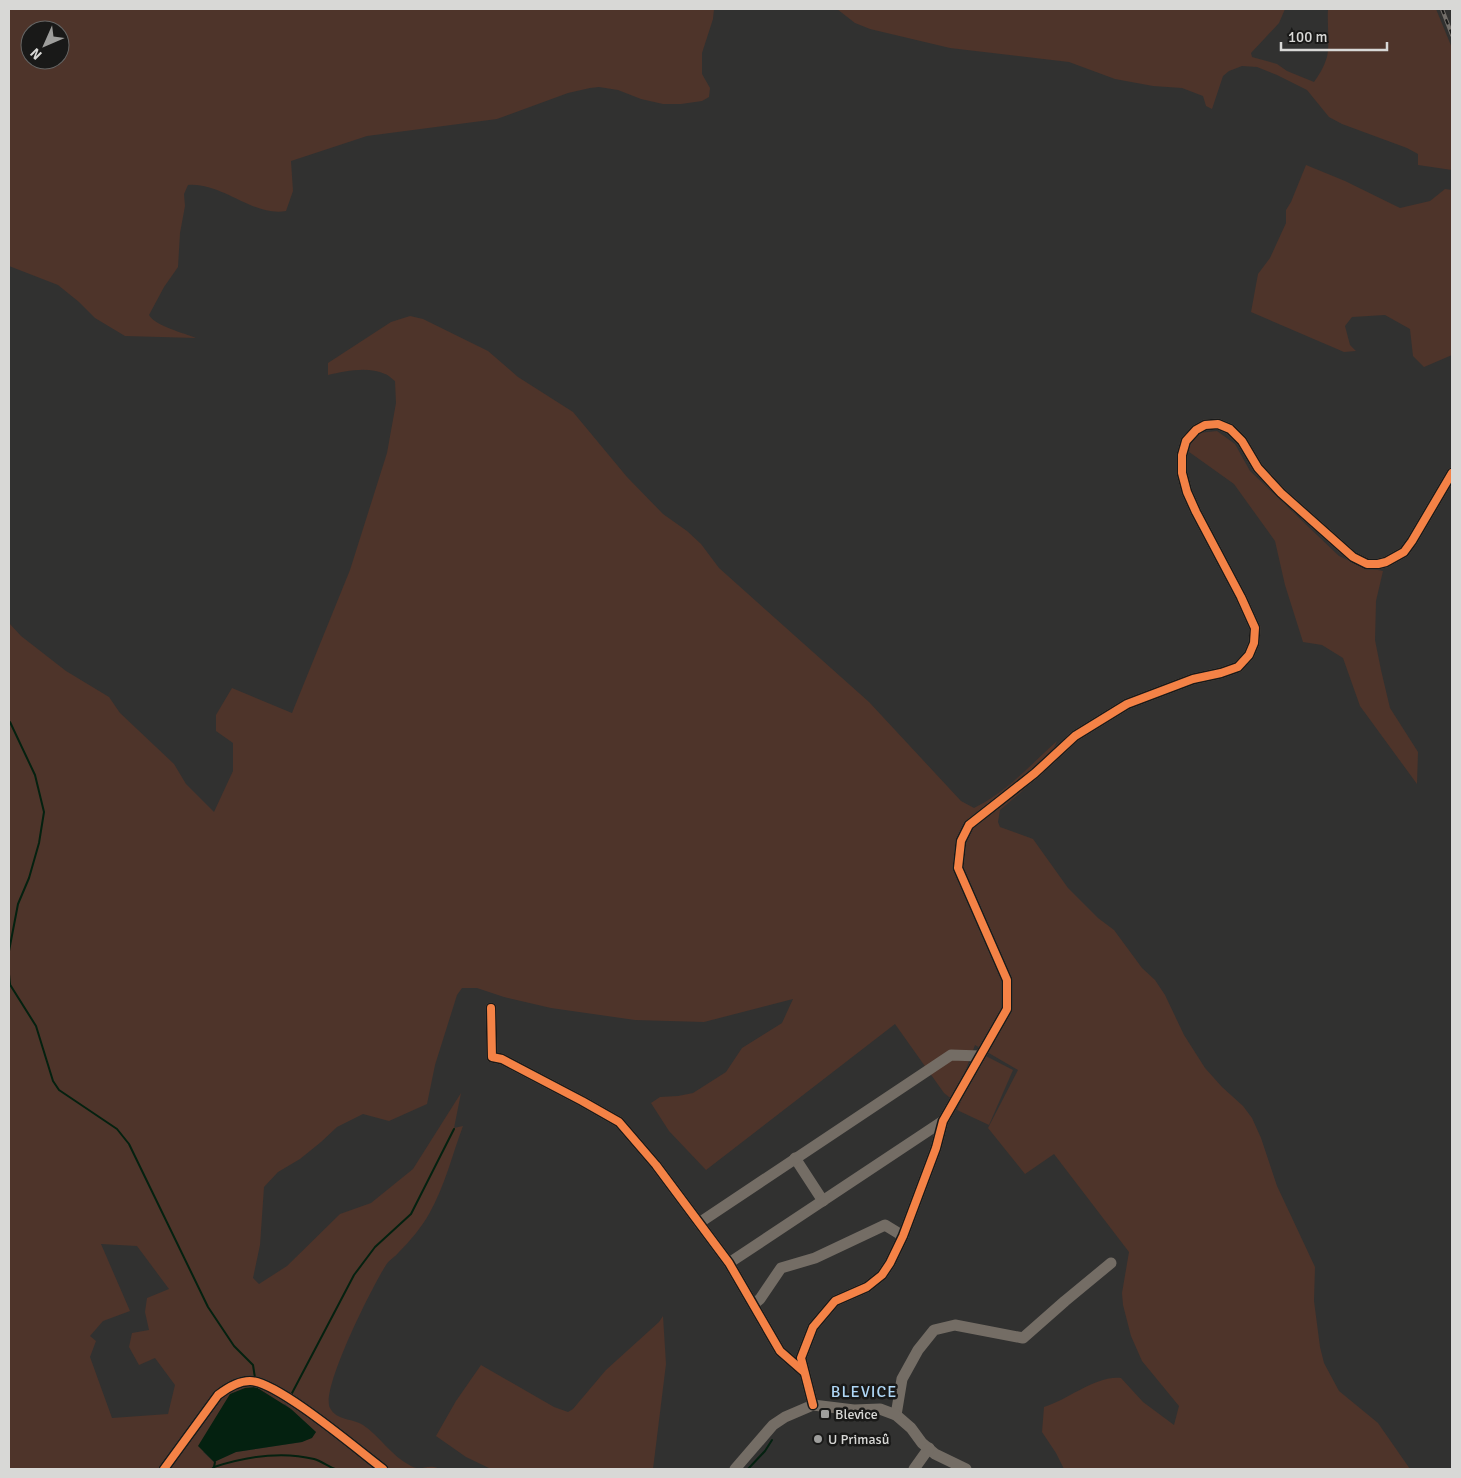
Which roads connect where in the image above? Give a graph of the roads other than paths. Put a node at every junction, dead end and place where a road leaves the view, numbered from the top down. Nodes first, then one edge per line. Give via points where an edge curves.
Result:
1 (1452, 473) edge
2 (490, 1008) dead end
3 (980, 1056) junction
4 (943, 1121) junction
5 (795, 1158) junction
6 (823, 1201) junction
7 (700, 1223) junction
8 (904, 1236) junction
9 (729, 1263) junction
10 (1111, 1263) dead end
11 (754, 1304) junction
12 (804, 1372) junction
13 (813, 1405) junction
14 (896, 1415) junction
15 (929, 1448) junction
16 (164, 1469) edge
17 (383, 1469) edge
18 (735, 1469) edge
19 (914, 1469) edge
20 (966, 1469) edge

1 - 3 street via 1404,552 1393,560 1367,564 1353,557 1281,493 1230,429 1211,423 1200,427 1189,437 1182,455 1187,492 1255,628 1254,642 1249,655 1238,667 1193,679 1127,704 1075,736 1035,773 969,825 961,841 958,868 1007,980 1007,1008
2 - 7 street via 492,1057 502,1059 618,1122
3 - 4 street
3 - 5 street via 951,1055
4 - 6 street
4 - 8 street
5 - 6 street
5 - 7 street
6 - 9 street
7 - 9 street
8 - 11 street via 885,1226 815,1258 781,1268
8 - 12 street via 882,1274 867,1287 835,1302 813,1327 801,1358
9 - 11 street
10 - 14 street via 1023,1338 955,1324 934,1330 902,1379
11 - 12 street via 780,1351
12 - 13 street
13 - 14 street via 854,1410 880,1409
13 - 18 street via 773,1425
14 - 15 street
15 - 19 street
15 - 20 street
16 - 17 street via 218,1394 249,1381 271,1388 294,1401

